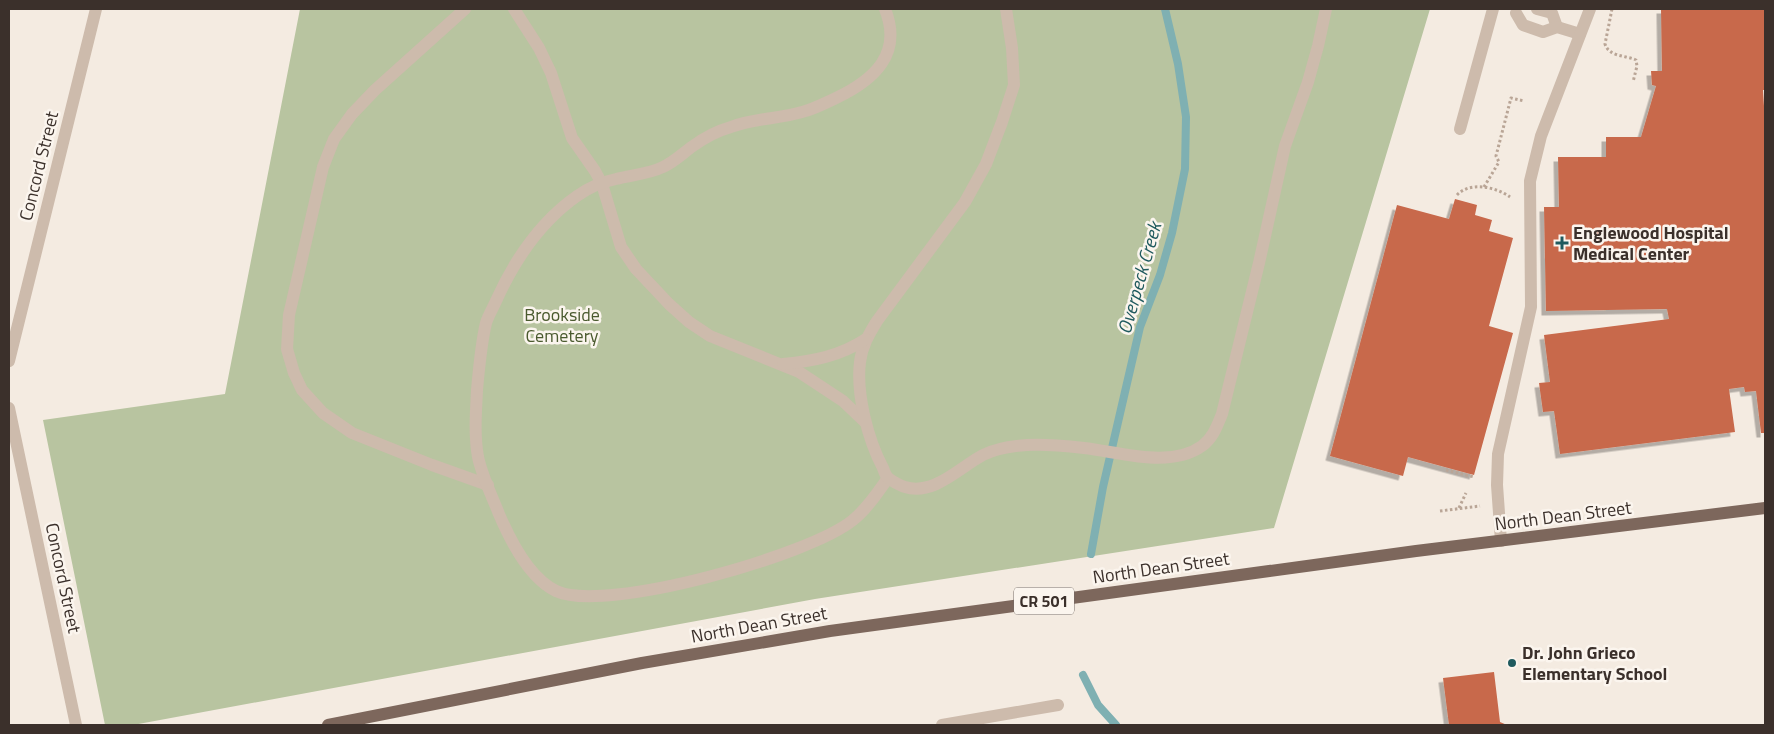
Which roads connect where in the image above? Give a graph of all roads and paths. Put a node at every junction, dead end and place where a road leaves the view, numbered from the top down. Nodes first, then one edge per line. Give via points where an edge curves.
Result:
1 (96, 9) edge
2 (465, 9) edge
3 (514, 9) edge
4 (885, 9) edge
5 (1006, 9) edge
6 (1326, 9) edge
7 (1493, 9) edge
8 (1501, 9) edge
9 (1536, 9) edge
10 (1590, 9) edge
11 (1612, 9) edge
12 (1520, 11) edge
13 (1557, 27) junction
14 (1580, 34) junction
15 (1633, 82) dead end
16 (1524, 101) dead end
17 (1460, 129) dead end
18 (602, 184) junction
19 (1484, 187) junction
20 (1457, 195) dead end
21 (1514, 203) dead end
22 (866, 339) junction
23 (9, 361) edge
24 (778, 364) junction
25 (9, 408) edge
26 (10, 422) edge
27 (866, 424) junction
28 (1446, 470) dead end
29 (1474, 477) dead end
30 (888, 478) junction
31 (488, 485) junction
32 (1466, 493) dead end
33 (1481, 506) dead end
34 (1765, 508) edge
35 (1459, 509) junction
36 (1440, 511) dead end
37 (1501, 541) junction
38 (1058, 705) dead end
39 (76, 725) edge
40 (328, 725) edge
41 (942, 725) edge

1 - 23 street, Concord Street
2 - 31 street via 369,96 334,139 323,167 289,315 287,349 302,390 323,413 352,433
3 - 18 street via 551,73 572,138
4 - 18 street via 891,36 888,51 882,65 870,78 850,91 804,112 760,119 714,133 664,167
5 - 22 street via 1014,85 986,164 965,202
6 - 30 street via 1308,82 1285,146 1222,414 1214,434 1202,446 1188,453 1164,458 1028,445 1002,448 984,455 942,481 920,488 905,487
7 - 17 street
8 - 12 street
9 - 13 street via 1552,13
10 - 14 street
11 - 15 path via 1605,44 1610,52 1636,60
12 - 13 street via 1523,25 1543,32
13 - 14 street
14 - 37 street via 1541,136 1530,181 1531,307 1498,454
16 - 19 path via 1511,98 1496,156 1499,162
18 - 24 street via 621,247 636,269 669,304 710,336
18 - 31 street via 576,196 535,234 504,283 486,322 475,424 478,458
19 - 20 path via 1468,187
19 - 21 path via 1507,194
22 - 24 street via 826,357
22 - 27 street via 860,378
24 - 27 street via 824,387
25 - 26 street, Concord Street
26 - 39 street, Concord Street
27 - 30 street via 877,458
28 - 29 path
30 - 31 street via 854,520 795,549 688,582 616,595 582,597 556,591 537,577 519,554 504,526
32 - 35 path
33 - 35 path
34 - 37 main road, North Dean Street / CR 501
35 - 36 path
37 - 40 main road, North Dean Street / CR 501 via 830,631 642,663
38 - 41 street

